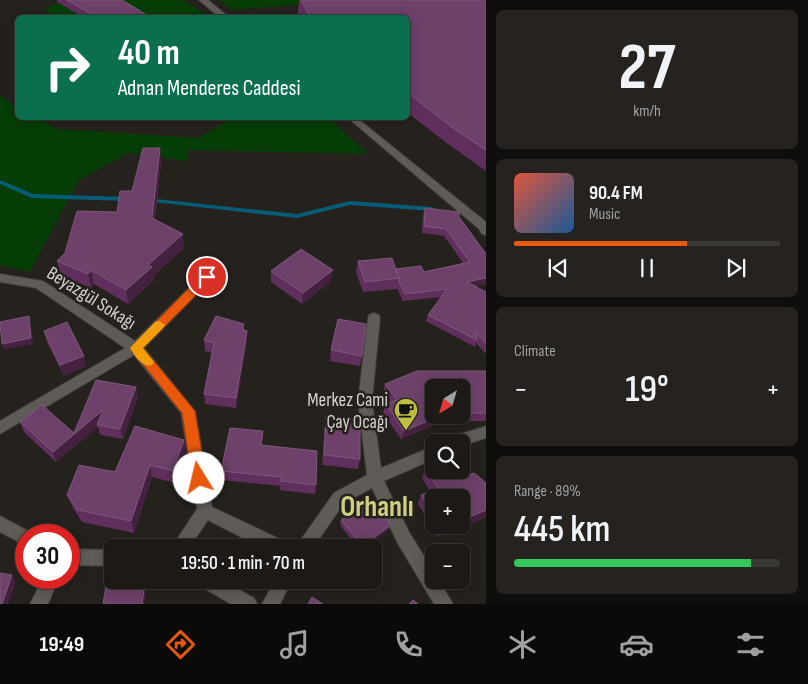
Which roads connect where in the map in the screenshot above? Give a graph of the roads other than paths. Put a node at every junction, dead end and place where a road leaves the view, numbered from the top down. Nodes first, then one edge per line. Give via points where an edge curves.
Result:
1 (203, 0) edge
2 (222, 15) edge
3 (354, 120) edge
4 (486, 231) edge
5 (207, 277) dead end
6 (0, 278) edge
7 (374, 318) dead end
8 (136, 348) junction
9 (0, 428) edge
10 (486, 432) edge
11 (470, 436) edge
12 (425, 456) edge
13 (375, 478) junction
14 (205, 511) junction
15 (0, 524) edge
16 (15, 532) edge
17 (185, 539) edge
18 (262, 539) edge
19 (309, 539) edge
20 (80, 557) edge
21 (104, 558) edge
22 (46, 589) edge
23 (222, 589) edge
24 (279, 589) edge
25 (39, 604) edge
26 (248, 604) edge
27 (271, 604) edge
28 (444, 604) edge

1 - 2 street
3 - 4 street
5 - 8 street
6 - 8 street, Beyazgül Sokağı via 39,284
7 - 13 street via 365,401
8 - 9 street
8 - 14 street, Beyazgül Sokağı via 188,411
10 - 11 street
12 - 13 street
13 - 19 street via 339,498
13 - 28 street via 403,537
14 - 17 street
14 - 18 street
15 - 16 street
20 - 21 street
22 - 25 street
23 - 26 street
24 - 27 street

